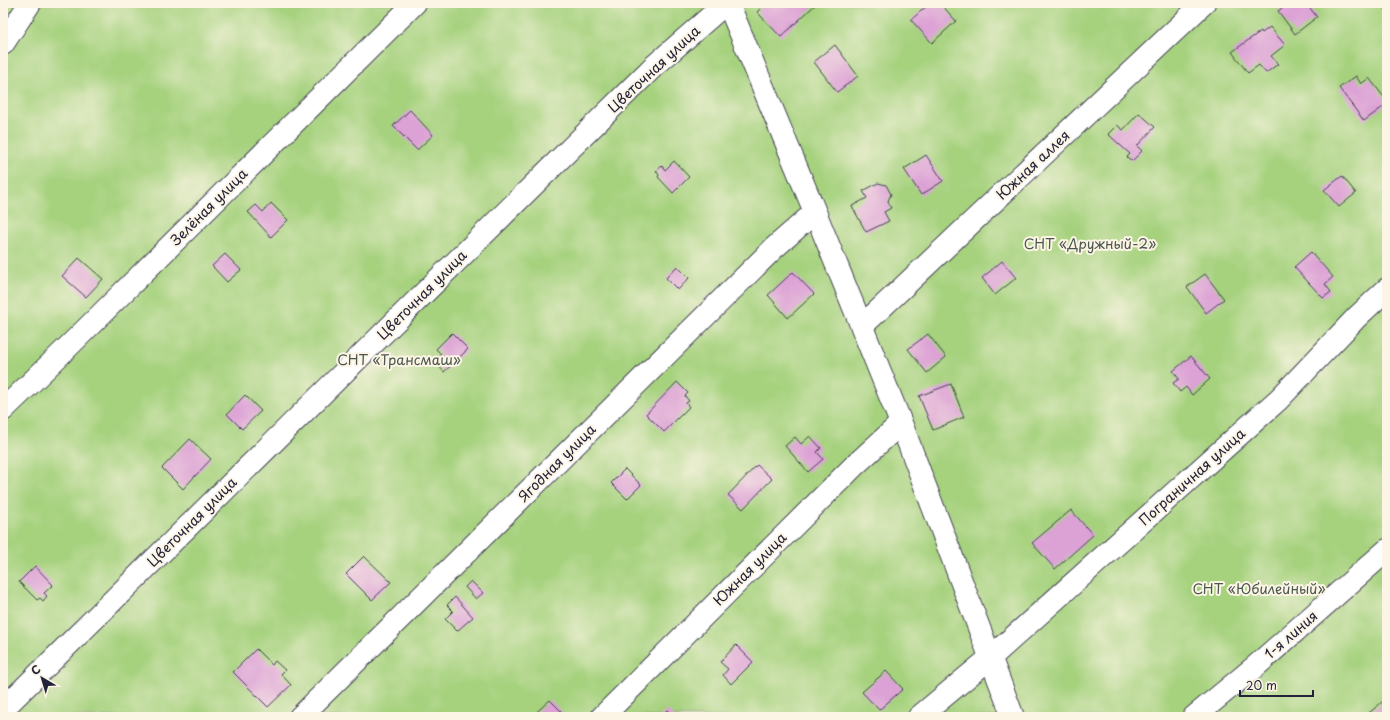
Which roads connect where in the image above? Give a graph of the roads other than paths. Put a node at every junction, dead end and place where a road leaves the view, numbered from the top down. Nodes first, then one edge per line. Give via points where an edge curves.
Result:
1 (30, 3) edge
2 (414, 3) edge
3 (727, 3) edge
4 (1204, 3) edge
5 (3, 44) edge
6 (815, 212) junction
7 (1387, 289) edge
8 (862, 326) junction
9 (3, 410) edge
10 (901, 423) junction
11 (1387, 550) edge
12 (990, 658) junction
13 (3, 709) edge
14 (300, 717) edge
15 (602, 717) edge
16 (919, 717) edge
17 (1013, 717) edge
18 (1194, 717) edge

1 - 5 street
2 - 9 street, Зелёная улица
3 - 6 street
3 - 13 street, Цветочная улица via 653,67
4 - 8 street, Южная аллея
6 - 8 street
6 - 14 street, Ягодная улица via 774,248
7 - 12 street, Пограничная улица via 1279,399
8 - 10 street
10 - 12 street
10 - 15 street, Южная улица via 854,466
11 - 18 street, 1-я линия via 1258,665
12 - 16 street, Пограничная улица
12 - 17 street

